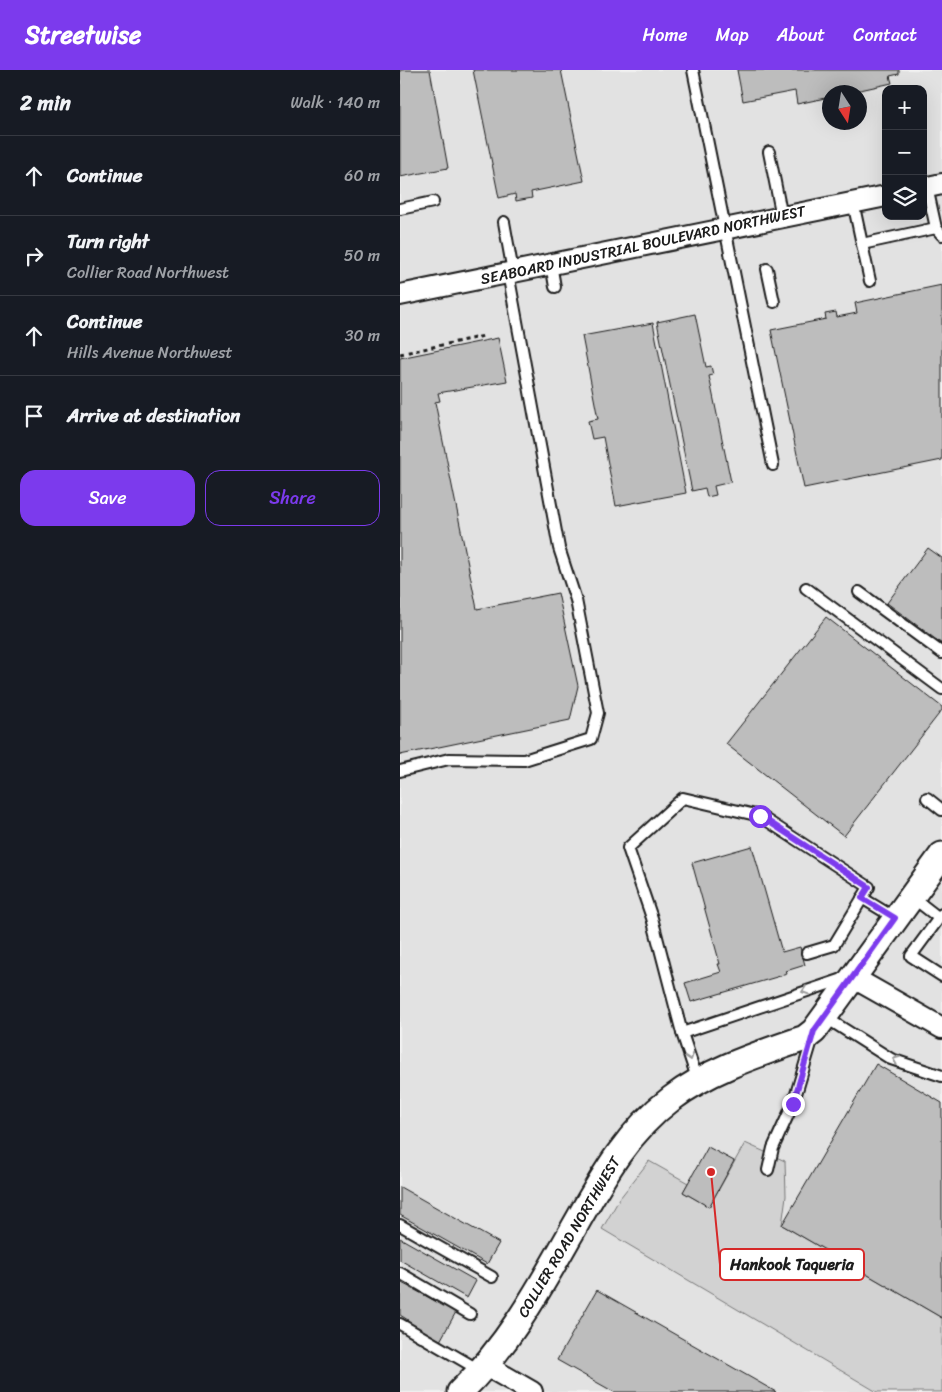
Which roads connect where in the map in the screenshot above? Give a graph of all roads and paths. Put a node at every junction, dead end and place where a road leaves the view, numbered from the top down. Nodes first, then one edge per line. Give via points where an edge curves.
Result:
1 (693, 70) edge
2 (768, 152) dead end
3 (931, 186) edge
4 (882, 197) edge
5 (433, 202) dead end
6 (853, 202) junction
7 (400, 209) edge
8 (782, 217) junction
9 (504, 222) dead end
10 (724, 229) junction
11 (939, 232) edge
12 (862, 244) junction
13 (551, 264) junction
14 (766, 269) dead end
15 (511, 272) junction
16 (870, 281) dead end
17 (556, 287) dead end
18 (400, 295) edge
19 (774, 302) dead end
20 (484, 336) dead end
21 (400, 354) edge
22 (773, 465) dead end
23 (806, 588) dead end
24 (859, 592) dead end
25 (942, 653) edge
26 (942, 689) edge
27 (400, 772) edge
28 (927, 798) dead end
29 (942, 810) edge
30 (942, 855) edge
31 (911, 897) junction
32 (862, 898) junction
33 (941, 916) edge
34 (895, 918) junction
35 (807, 953) dead end
36 (942, 976) edge
37 (852, 977) junction
38 (820, 1024) junction
39 (942, 1028) edge
40 (682, 1032) junction
41 (942, 1076) edge
42 (698, 1082) junction
43 (768, 1170) dead end
44 (400, 1225) edge
45 (400, 1273) edge
46 (492, 1277) dead end
47 (470, 1314) dead end
48 (400, 1324) edge
49 (484, 1369) junction
50 (460, 1392) edge
51 (532, 1392) edge

1 - 10 lane
2 - 8 lane
3 - 11 lane
4 - 6 street, SEABOARD INDUSTRIAL BOULEVARD NORTHWEST
5 - 7 lane
6 - 8 street, SEABOARD INDUSTRIAL BOULEVARD NORTHWEST
6 - 12 lane
8 - 10 street, SEABOARD INDUSTRIAL BOULEVARD NORTHWEST
9 - 15 lane
10 - 13 street, SEABOARD INDUSTRIAL BOULEVARD NORTHWEST
10 - 22 lane
11 - 12 lane
12 - 16 lane
13 - 15 street, SEABOARD INDUSTRIAL BOULEVARD NORTHWEST
13 - 17 lane
14 - 19 lane
15 - 18 street, SEABOARD INDUSTRIAL BOULEVARD NORTHWEST
15 - 27 lane via 559,548 576,600 598,713 590,739 543,755 524,760 449,759
20 - 21 path
23 - 26 lane
24 - 25 lane
28 - 29 lane
30 - 31 street, COLLIER ROAD NORTHWEST
31 - 33 lane
31 - 34 street, COLLIER ROAD NORTHWEST
32 - 34 lane
32 - 35 lane via 834,945
32 - 40 lane via 869,887 760,816 683,798 628,848 652,918
33 - 36 lane via 911,956
34 - 37 street, COLLIER ROAD NORTHWEST
37 - 38 street, COLLIER ROAD NORTHWEST
37 - 39 street
37 -> 40 lane
41 -> 38 lane via 891,1059
38 - 42 street, COLLIER ROAD NORTHWEST via 805,1038 719,1070
38 - 43 lane via 793,1104 773,1148
40 -> 42 lane
42 - 49 street, COLLIER ROAD NORTHWEST via 672,1098 643,1123 611,1162 513,1331
44 - 46 lane
45 - 47 lane
48 - 49 lane
49 - 50 street, COLLIER ROAD NORTHWEST
49 - 51 street

